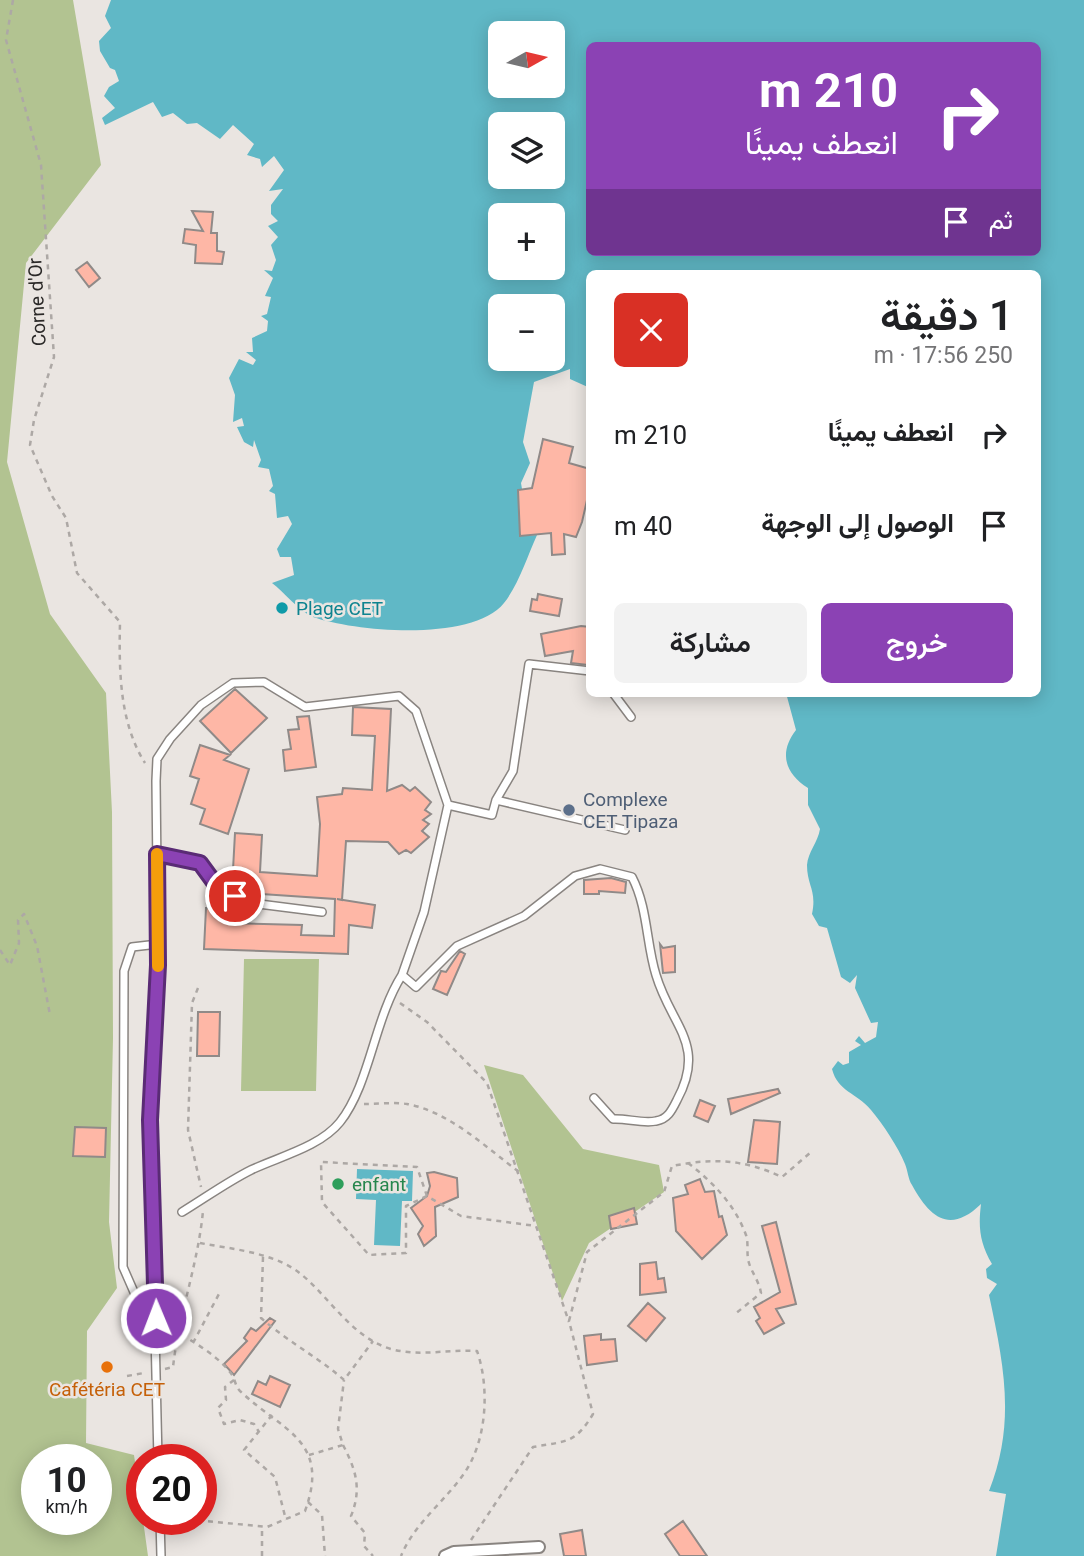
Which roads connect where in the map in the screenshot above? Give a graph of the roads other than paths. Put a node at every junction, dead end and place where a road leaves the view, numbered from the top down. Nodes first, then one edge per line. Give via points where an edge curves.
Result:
1 (586, 671) edge
2 (616, 697) edge
3 (631, 717) dead end
4 (496, 800) junction
5 (448, 804) junction
6 (625, 830) dead end
7 (157, 854) junction
8 (322, 912) dead end
9 (158, 944) junction
10 (402, 975) junction
11 (594, 1098) dead end
12 (183, 1212) dead end
13 (157, 1344) junction
14 (158, 1444) edge
15 (160, 1535) edge
16 (539, 1547) dead end
17 (161, 1556) edge
18 (446, 1556) edge

1 - 4 lane via 529,664 513,771
2 - 3 lane
4 - 5 lane via 492,815
4 - 6 lane
5 - 7 lane via 416,711 399,696 304,706 264,682 233,682 201,705 157,760
5 - 10 lane via 424,912
7 - 8 lane via 200,863 219,889 251,903
7 - 9 lane
9 - 13 lane via 150,1120
9 - 13 lane via 132,947 124,971 123,1267
10 - 11 lane via 416,987 457,946 524,916 575,876 600,869 632,877 643,898 648,947 661,993 690,1048 686,1083 670,1115 655,1122 613,1119
10 - 12 lane via 389,995 339,1124 296,1153 251,1170
13 - 14 lane
15 - 17 lane
16 - 18 street

